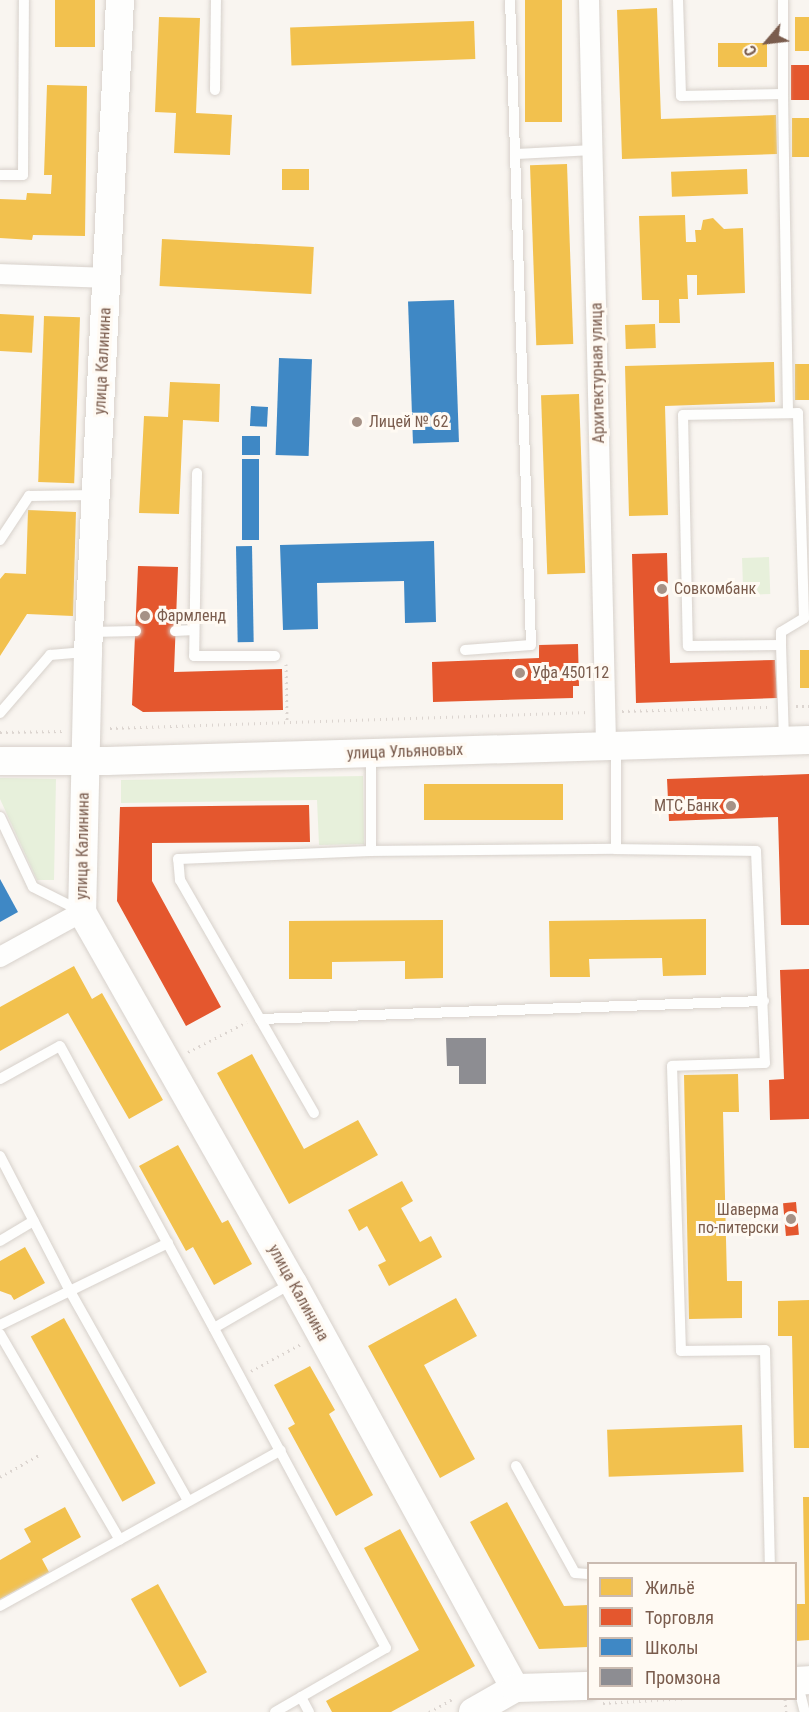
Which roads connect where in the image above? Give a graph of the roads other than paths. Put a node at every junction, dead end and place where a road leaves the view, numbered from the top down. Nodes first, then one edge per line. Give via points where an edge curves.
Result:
1 (24, 0) edge
2 (120, 0) edge
3 (216, 0) edge
4 (510, 0) edge
5 (590, 0) edge
6 (678, 0) edge
7 (783, 0) edge
8 (215, 90) dead end
9 (783, 94) junction
10 (593, 150) junction
11 (517, 154) junction
12 (0, 175) edge
13 (0, 274) edge
14 (107, 278) junction
15 (788, 413) junction
16 (197, 473) dead end
17 (96, 495) junction
18 (0, 540) edge
19 (194, 630) junction
20 (136, 631) dead end
21 (175, 631) dead end
22 (89, 642) junction
23 (781, 645) junction
24 (465, 650) dead end
25 (275, 656) road end
26 (0, 713) edge
27 (797, 740) edge
28 (611, 746) junction
29 (371, 753) junction
30 (0, 761) edge
31 (84, 762) junction
32 (0, 817) edge
33 (616, 849) junction
34 (371, 851) junction
35 (82, 912) junction
36 (0, 957) edge
37 (764, 1001) junction
38 (260, 1019) junction
39 (0, 1079) edge
40 (314, 1113) dead end
41 (1, 1162) edge
42 (33, 1221) junction
43 (0, 1241) edge
44 (168, 1243) junction
45 (293, 1283) junction
46 (70, 1293) junction
47 (0, 1325) edge
48 (214, 1328) junction
49 (0, 1334) edge
50 (281, 1450) junction
51 (516, 1466) dead end
52 (188, 1502) junction
53 (120, 1540) junction
54 (770, 1562) edge
55 (587, 1574) edge
56 (0, 1606) edge
57 (797, 1685) edge
58 (587, 1686) edge
59 (515, 1688) junction
60 (301, 1697) junction
61 (274, 1712) edge
62 (309, 1712) edge
63 (473, 1712) edge
64 (805, 1712) edge

1 - 12 lane via 23,175
2 - 14 street, улица Калинина
3 - 8 lane
4 - 11 lane
5 - 10 street, Архитектурная улица
6 - 9 lane via 681,96
7 - 9 lane
9 - 15 lane
10 - 11 lane
10 - 28 street, Архитектурная улица via 605,711
11 - 24 lane via 531,645
13 - 14 street
14 - 17 street, улица Калинина
15 - 23 lane via 798,413 804,618 781,632
15 - 23 lane via 683,415 688,646
16 - 19 lane
17 - 18 lane via 29,496
17 - 22 street, улица Калинина
19 - 21 lane
19 - 25 lane via 194,656
20 - 22 lane
22 - 26 lane via 50,655
22 - 31 street, улица Калинина
23 - 27 lane via 783,707
27 - 28 street, улица Ульяновых
28 - 29 street, улица Ульяновых
28 - 33 lane
29 - 31 street, улица Ульяновых
29 - 34 lane
30 - 31 street, улица Ульяновых
31 - 35 street, улица Калинина
32 - 35 lane via 33,887
33 - 34 lane
33 - 37 lane via 756,851
34 - 38 lane via 177,859 180,880
35 - 36 street
35 - 45 street, улица Калинина
37 - 38 lane
37 - 54 lane via 765,1063 672,1066 681,1351 765,1350
38 - 40 lane
39 - 44 lane via 60,1046
41 - 42 lane
42 - 43 lane
42 - 46 lane
44 - 46 lane
44 - 48 lane
45 - 48 lane
45 - 59 street, улица Калинина
46 - 47 lane
46 - 52 lane
48 - 50 lane
49 - 53 lane
50 - 52 lane
50 - 60 lane via 386,1648
51 - 55 lane via 575,1574
52 - 53 lane
53 - 56 lane
57 - 64 lane
58 - 59 street
59 - 63 street
60 - 61 lane
60 - 62 lane

